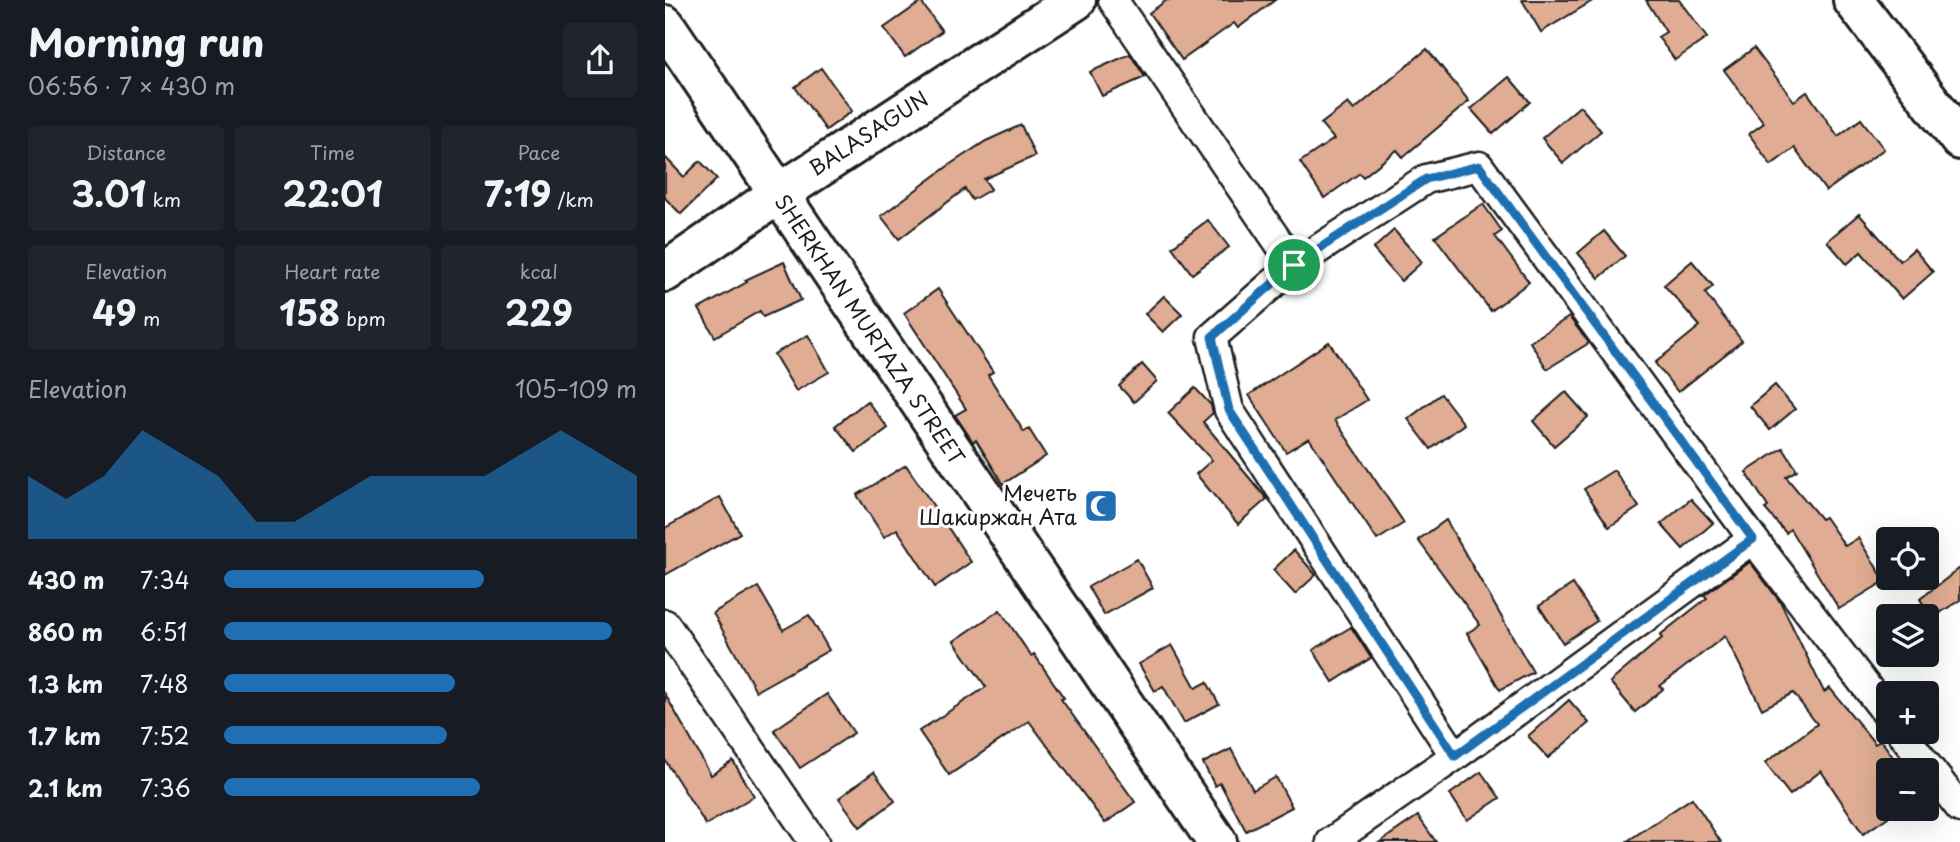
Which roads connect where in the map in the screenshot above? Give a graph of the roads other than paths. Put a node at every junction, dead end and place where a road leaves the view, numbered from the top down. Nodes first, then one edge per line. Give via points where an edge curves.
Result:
1 (1076, 0) edge
2 (1113, 0) edge
3 (1853, 0) edge
4 (665, 25) edge
5 (1960, 140) edge
6 (777, 195) junction
7 (1294, 265) junction
8 (665, 272) edge
9 (1753, 539) junction
10 (665, 624) edge
11 (1876, 699) edge
12 (1910, 744) edge
13 (1455, 756) junction
14 (1960, 808) edge
15 (814, 842) edge
16 (1217, 842) edge
17 (1331, 842) edge

1 - 6 street, BALASAGUN
2 - 7 street
3 - 5 street
4 - 6 street, SHERKHAN MURTAZA STREET
6 - 8 street, BALASAGUN
6 - 16 street, SHERKHAN MURTAZA STREET
7 - 9 street via 1426,179 1479,166
7 - 13 street via 1212,337 1229,410
9 - 11 street
9 - 13 street
10 - 15 street
12 - 14 street
13 - 17 street

